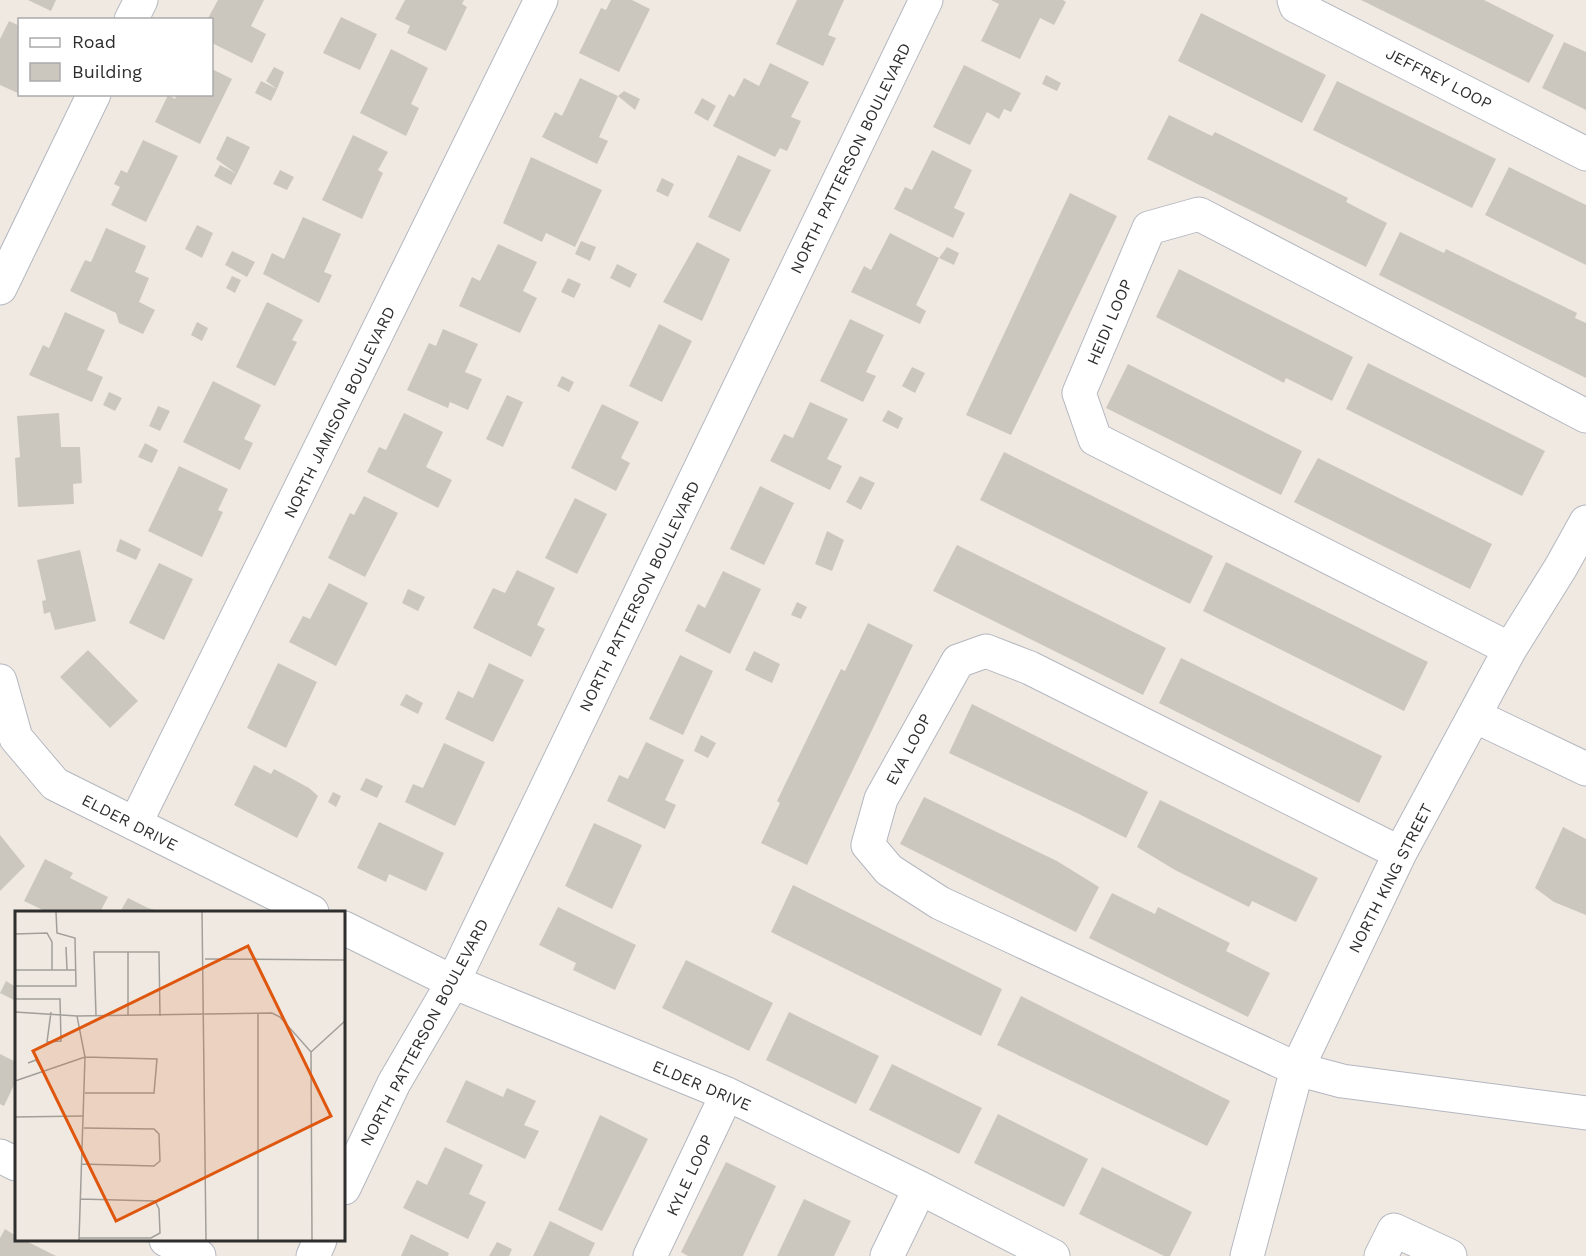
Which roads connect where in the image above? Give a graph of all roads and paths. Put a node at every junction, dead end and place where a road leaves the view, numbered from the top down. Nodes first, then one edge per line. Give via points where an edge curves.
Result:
1 (141, 0) edge
2 (542, 0) edge
3 (926, 0) edge
4 (1294, 0) edge
5 (132, 18) edge
6 (93, 96) edge
7 (1586, 154) edge
8 (0, 288) edge
9 (1586, 416) edge
10 (1586, 522) edge
11 (1510, 649) junction
12 (0, 681) edge
13 (1475, 716) junction
14 (1586, 768) edge
15 (135, 824) junction
16 (1400, 854) junction
17 (310, 911) edge
18 (345, 928) edge
19 (453, 982) junction
20 (1297, 1069) junction
21 (727, 1094) junction
22 (1586, 1113) edge
23 (0, 1156) edge
24 (15, 1164) edge
25 (345, 1186) edge
26 (920, 1188) junction
27 (170, 1241) edge
28 (319, 1241) edge
29 (199, 1256) edge
30 (313, 1256) edge
31 (650, 1256) edge
32 (887, 1256) edge
33 (1053, 1256) edge
34 (1247, 1256) edge
35 (1381, 1256) edge
36 (1450, 1256) edge

1 - 5 street
2 - 15 street, NORTH JAMISON BOULEVARD
3 - 19 street, NORTH PATTERSON BOULEVARD
4 - 7 street, JEFFREY LOOP via 1296,6
6 - 8 street
9 - 11 street, HEIDI LOOP via 1199,214 1149,228 1079,393 1095,439
10 - 11 street, NORTH KING STREET
11 - 13 street, NORTH KING STREET
12 - 15 street, ELDER DRIVE via 16,738 55,784
13 - 14 street
13 - 16 street, NORTH KING STREET
15 - 17 street, ELDER DRIVE
16 - 20 street, NORTH KING STREET
16 - 20 street, EVA LOOP via 1030,668 986,651 958,661 881,799 868,845 889,870 940,903
18 - 19 street, ELDER DRIVE
19 - 21 street, ELDER DRIVE
19 - 25 street, NORTH PATTERSON BOULEVARD via 394,1083
20 - 22 street via 1342,1081
20 - 34 street, NORTH KING STREET
21 - 26 street, ELDER DRIVE
21 - 31 street, KYLE LOOP
23 - 24 street
26 - 32 street
26 - 33 street, ELDER DRIVE
27 - 29 street
28 - 30 street
35 - 36 street via 1394,1230

